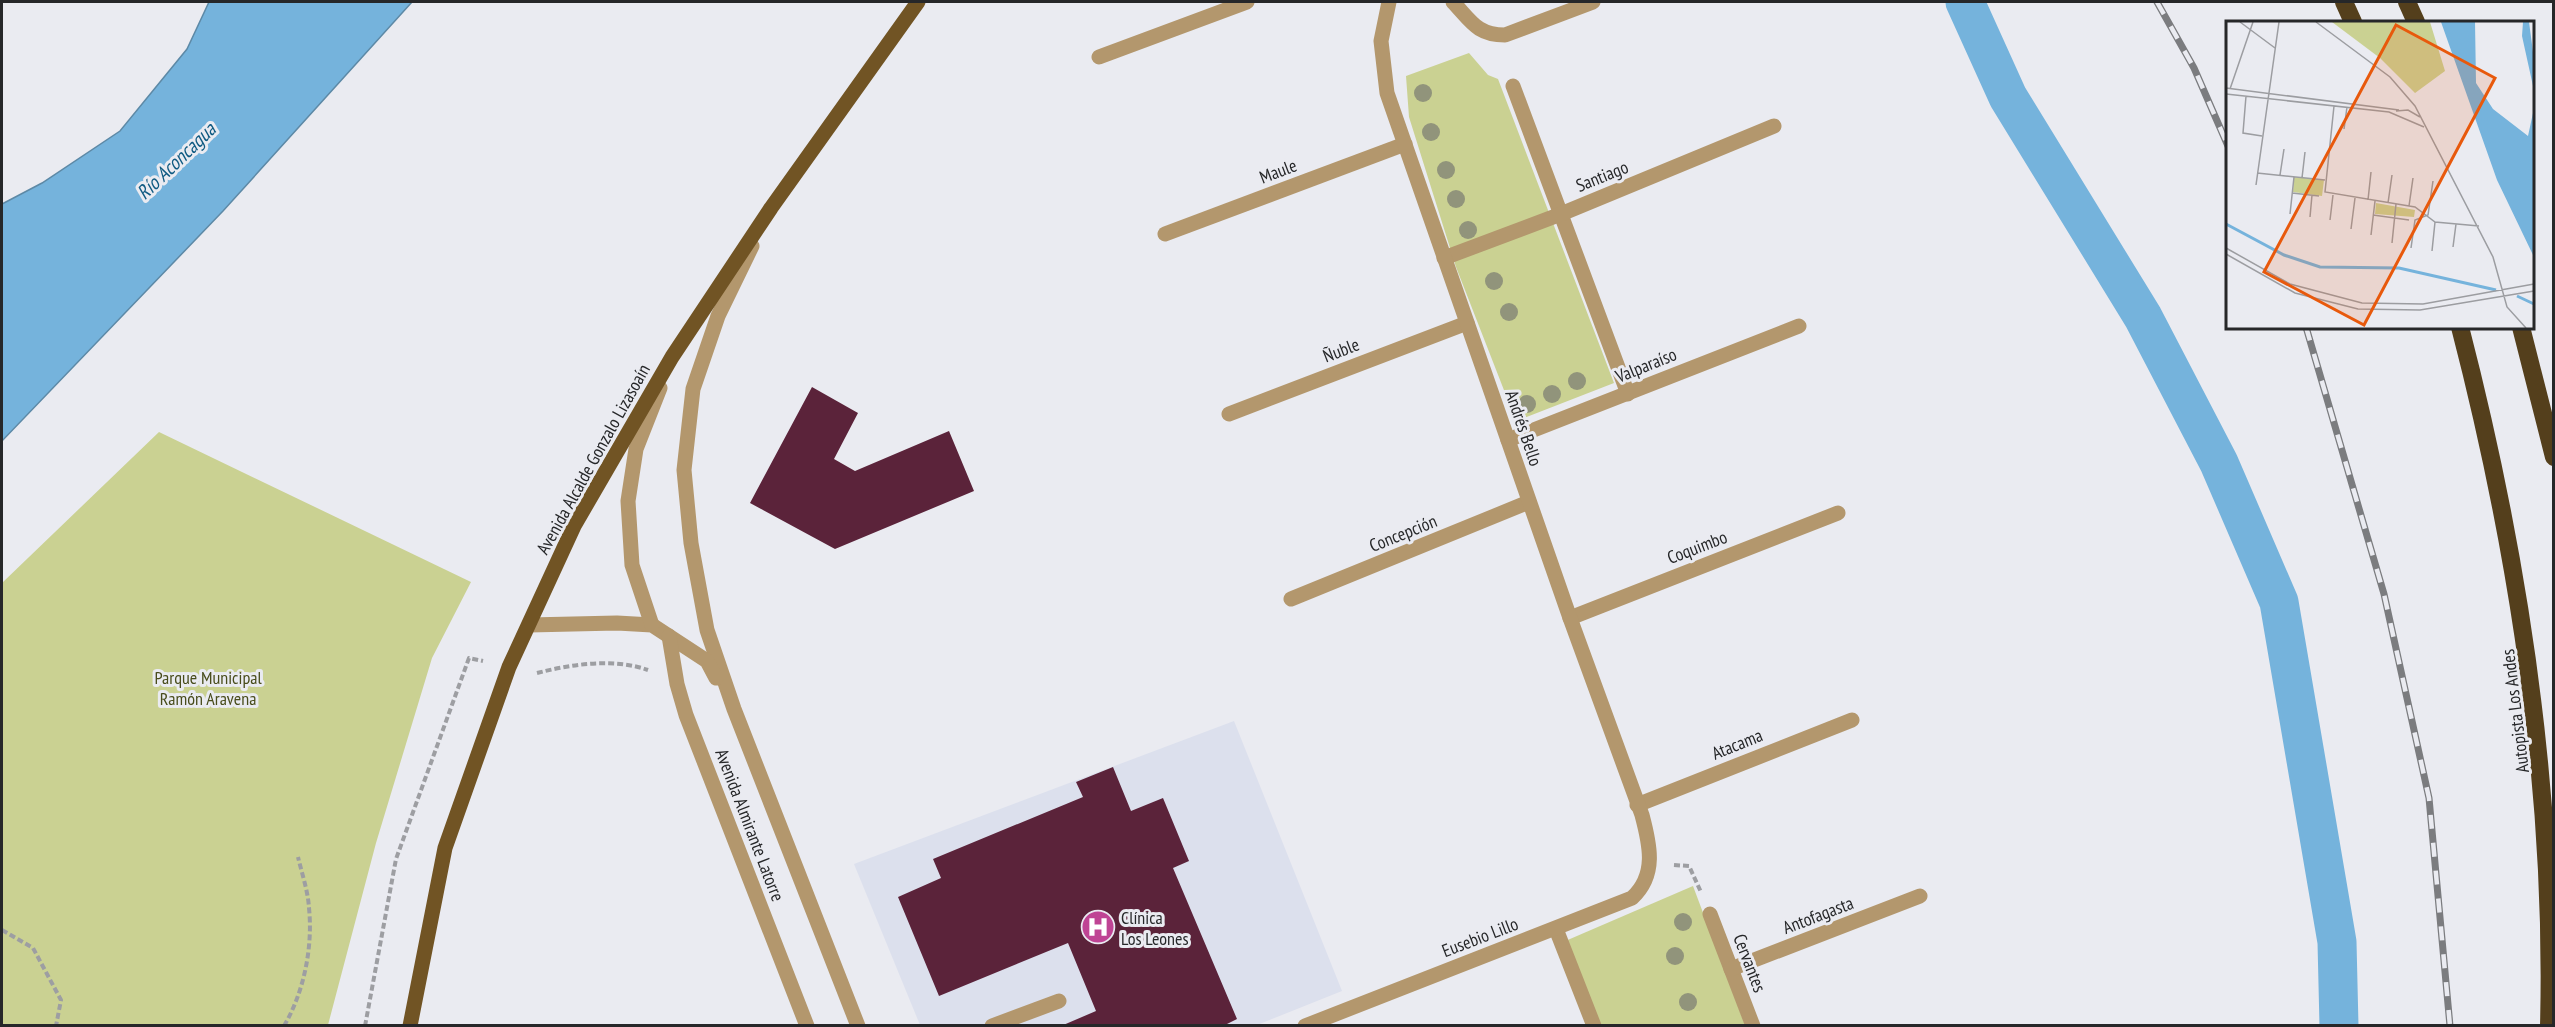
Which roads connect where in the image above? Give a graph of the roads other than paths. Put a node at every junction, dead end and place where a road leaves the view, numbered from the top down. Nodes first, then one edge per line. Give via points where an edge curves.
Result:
1 (918, 2) edge
2 (1247, 2) edge
3 (1389, 2) edge
4 (1453, 2) edge
5 (1593, 2) edge
6 (2344, 2) edge
7 (2407, 2) edge
8 (2353, 21) edge
9 (2416, 21) edge
10 (1099, 57) dead end
11 (1513, 86) dead end
12 (1774, 126) dead end
13 (1405, 144) junction
14 (771, 208) junction
15 (1561, 214) junction
16 (1165, 234) dead end
17 (1444, 258) junction
18 (1467, 323) junction
19 (1799, 326) dead end
20 (2460, 328) edge
21 (2521, 328) edge
22 (672, 357) junction
23 (1628, 394) junction
24 (1229, 414) dead end
25 (1508, 440) junction
26 (2553, 456) edge
27 (1529, 502) junction
28 (1838, 513) dead end
29 (1291, 599) dead end
30 (1570, 618) junction
31 (529, 625) junction
32 (652, 625) junction
33 (669, 636) junction
34 (734, 709) junction
35 (1852, 720) dead end
36 (1637, 805) junction
37 (1650, 865) joint
38 (1920, 896) dead end
39 (1710, 914) road end
40 (1556, 929) junction
41 (1731, 969) junction
42 (1059, 1002) dead end
43 (410, 1026) edge
44 (807, 1026) edge
45 (858, 1026) edge
46 (992, 1026) edge
47 (1305, 1026) edge
48 (1594, 1026) edge
49 (1753, 1026) edge
50 (2549, 1026) edge

1 - 14 main road, Avenida Alcalde Gonzalo Lizasoaín
2 - 10 street
3 - 13 street, Andrés Bello via 1381,41 1383,75
4 - 5 street via 1478,28 1491,35 1505,35
6 - 8 highway
7 - 9 highway
11 - 15 street
12 - 15 street, Santiago
13 - 16 street, Maule
13 - 17 street, Andrés Bello
14 - 22 main road, Avenida Alcalde Gonzalo Lizasoaín
14 - 34 street, Avenida Almirante Latorre via 718,316 693,389 684,470 691,543 707,630
15 - 17 street, Santiago
15 - 23 street
17 - 18 street, Andrés Bello
18 - 24 street, Ñuble
18 - 25 street, Andrés Bello
19 - 23 street, Valparaíso
20 - 50 highway, Autopista Los Andes via 2512,545 2530,657 2552,882
21 - 26 highway
22 - 31 main road, Avenida Alcalde Gonzalo Lizasoaín via 574,526
22 - 32 street via 636,449 628,501 632,565
23 - 25 street, Valparaíso
25 - 27 street, Andrés Bello
27 - 29 street, Concepción
27 - 30 street, Andrés Bello
28 - 30 street, Coquimbo
30 - 36 street, Andrés Bello
31 - 32 street, Avenida Almirante Latorre
31 - 43 main road, Avenida Alcalde Gonzalo Lizasoaín via 509,667 445,848
32 - 33 street, Avenida Almirante Latorre
33 - 34 street, Avenida Almirante Latorre via 707,661
33 - 44 street, Avenida Almirante Latorre via 686,716
34 - 45 street, Avenida Almirante Latorre
35 - 36 street, Atacama
36 - 37 street, Andrés Bello
37 - 40 street, Eusebio Lillo via 1647,879 1632,898
38 - 41 street, Antofagasta
39 - 41 street, Cervantes
40 - 47 street, Eusebio Lillo
40 - 48 street
41 - 49 street, Cervantes
42 - 46 street

